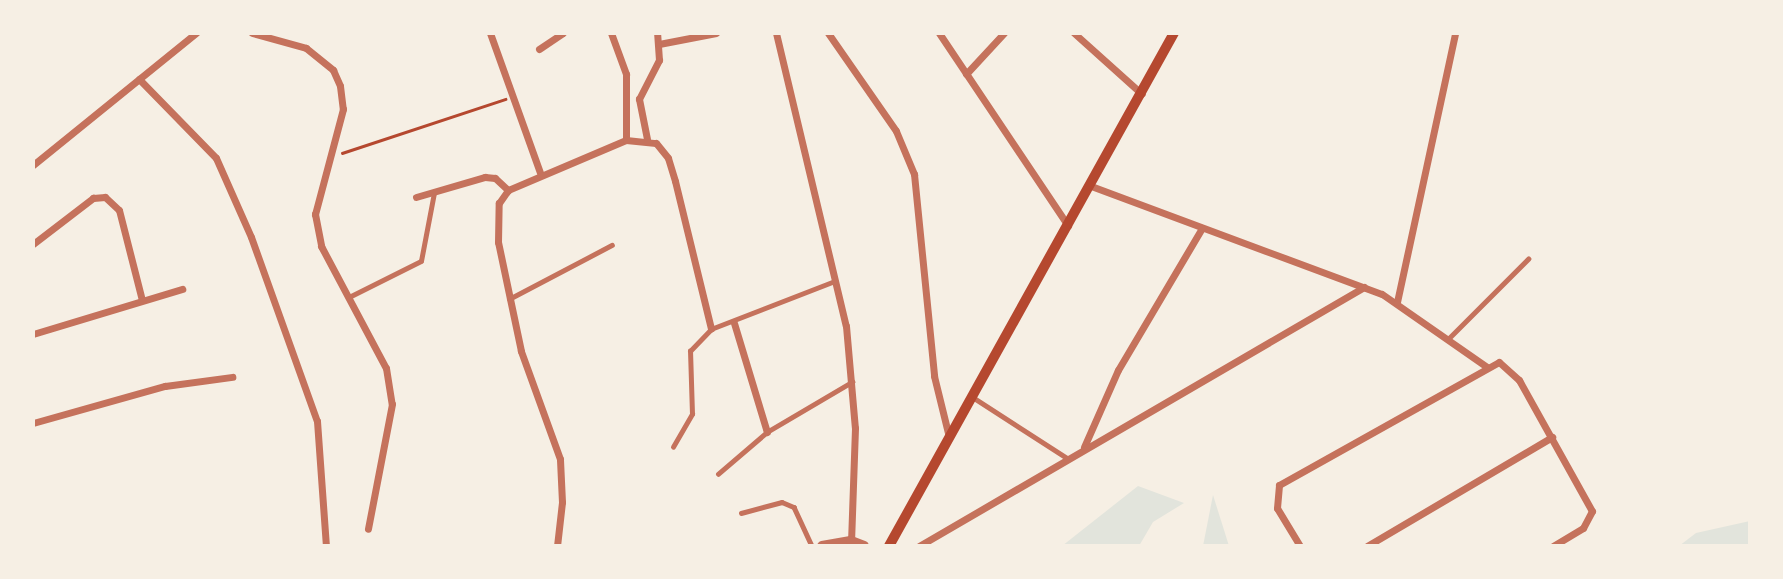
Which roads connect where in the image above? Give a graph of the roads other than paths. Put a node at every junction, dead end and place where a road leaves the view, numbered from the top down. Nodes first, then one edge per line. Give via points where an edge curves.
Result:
1 (196, 33) edge
2 (252, 33) edge
3 (489, 33) edge
4 (563, 33) edge
5 (611, 33) edge
6 (657, 33) edge
7 (716, 33) edge
8 (776, 33) edge
9 (828, 33) edge
10 (939, 33) edge
11 (1004, 33) edge
12 (1074, 33) edge
13 (1174, 33) edge
14 (1455, 33) edge
15 (659, 44) junction
16 (539, 49) dead end
17 (966, 74) junction
18 (139, 79) junction
19 (1143, 94) junction
20 (647, 139) junction
21 (626, 140) junction
22 (33, 165) edge
23 (540, 173) junction
24 (1091, 186) junction
25 (508, 190) junction
26 (434, 192) junction
27 (416, 197) dead end
28 (1068, 226) junction
29 (1202, 228) junction
30 (33, 244) edge
31 (612, 245) dead end
32 (1528, 259) dead end
33 (836, 281) junction
34 (1364, 287) junction
35 (182, 289) dead end
36 (349, 297) junction
37 (508, 299) junction
38 (142, 300) junction
39 (1397, 302) junction
40 (734, 323) junction
41 (711, 329) junction
42 (33, 334) edge
43 (1449, 338) junction
44 (1487, 367) junction
45 (232, 377) dead end
46 (852, 381) junction
47 (972, 397) junction
48 (33, 423) edge
49 (767, 432) junction
50 (949, 437) junction
51 (1552, 437) junction
52 (673, 447) dead end
53 (1083, 448) junction
54 (1067, 458) junction
55 (718, 474) dead end
56 (741, 513) dead end
57 (368, 529) dead end
58 (851, 543) edge
59 (326, 546) edge
60 (557, 546) edge
61 (812, 546) edge
62 (822, 546) edge
63 (864, 546) edge
64 (890, 546) edge
65 (919, 546) edge
66 (1300, 546) edge
67 (1367, 546) edge
68 (1553, 546) edge

1 - 18 street
2 - 36 street via 306,48 333,71 343,109 315,214 321,246
3 - 23 street
4 - 16 street
5 - 21 street via 626,74
6 - 15 street
7 - 15 street
8 - 33 street
9 - 50 street via 896,131 911,162 920,206 934,376
10 - 17 street
11 - 17 street
12 - 19 street
13 - 19 main road
14 - 39 street
15 - 20 street via 659,60 639,99
17 - 28 street
18 - 22 street
18 - 59 street via 216,158 238,204 317,421
19 - 24 main road
20 - 21 street
20 - 41 street via 668,158
21 - 23 street
23 - 25 street
24 - 28 main road
24 - 29 street
25 - 26 street via 495,178 485,177
25 - 37 street via 499,204 497,224
26 - 27 street
26 - 36 lane via 421,261
28 - 47 main road
29 - 34 street
29 - 53 street via 1118,370
30 - 38 street via 93,198 106,197 118,210
31 - 37 lane
32 - 43 lane
33 - 40 lane
33 - 46 street
34 - 39 street
34 - 53 street
35 - 38 street
36 - 57 street via 386,369 392,404
37 - 60 street via 521,351 560,459
38 - 42 street
39 - 43 street
40 - 41 lane
40 - 49 street
41 - 52 lane via 690,351 692,414
43 - 44 street
44 - 51 street via 1499,362 1519,380
44 - 66 street via 1279,485 1277,508
45 - 48 street via 165,386
46 - 49 lane
46 - 58 street via 855,470
47 - 50 main road
47 - 54 lane
49 - 55 lane
50 - 64 main road
51 - 67 street
51 - 68 street via 1590,504 1592,517
53 - 54 street
54 - 65 street
56 - 61 lane via 782,502 794,507
58 - 62 street
58 - 63 street

